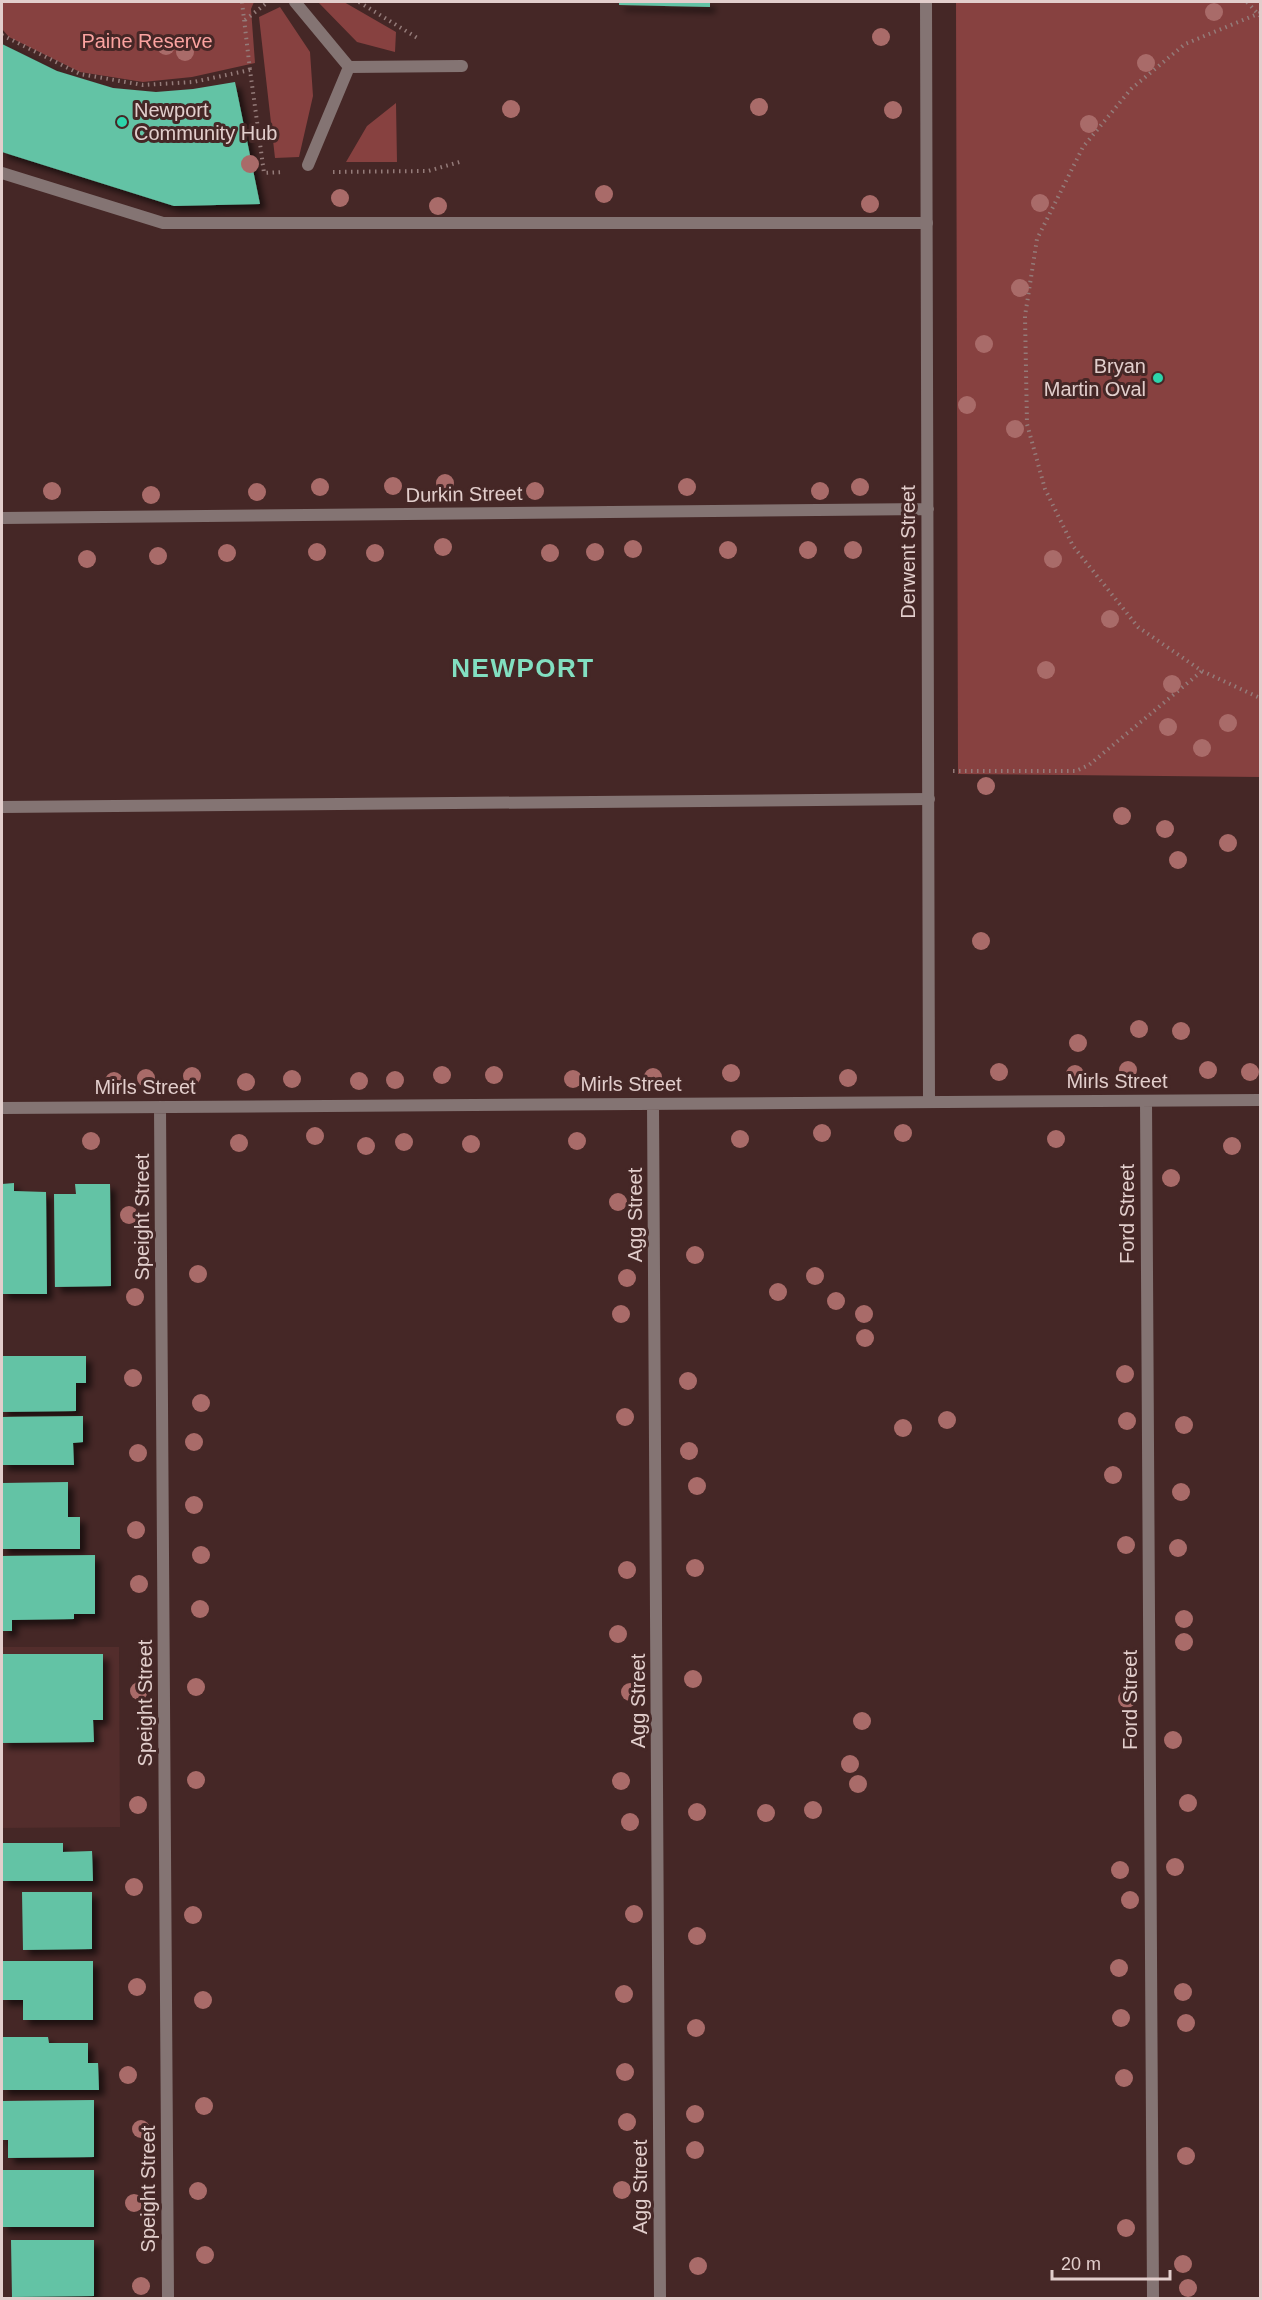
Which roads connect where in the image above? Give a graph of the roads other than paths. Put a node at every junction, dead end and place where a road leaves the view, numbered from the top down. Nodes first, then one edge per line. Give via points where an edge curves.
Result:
1 (296, 2) edge
2 (926, 2) edge
3 (462, 66) road end
4 (349, 67) junction
5 (308, 165) dead end
6 (2, 173) edge
7 (927, 223) junction
8 (928, 509) junction
9 (2, 518) edge
10 (929, 799) junction
11 (2, 807) edge
12 (1260, 1100) edge
13 (1146, 1101) junction
14 (929, 1102) junction
15 (653, 1104) junction
16 (160, 1107) junction
17 (2, 1108) edge
18 (168, 2298) edge
19 (660, 2298) edge
20 (1153, 2298) edge

1 - 4 street
2 - 7 street, Derwent Street
3 - 4 street
4 - 5 street
6 - 7 street via 163,223
7 - 8 street, Derwent Street
8 - 9 street, Durkin Street
8 - 10 street, Derwent Street
10 - 11 street
10 - 14 street, Derwent Street
12 - 13 street, Mirls Street
13 - 14 street, Mirls Street
13 - 20 street, Ford Street
14 - 15 street, Mirls Street
15 - 16 street, Mirls Street
15 - 19 street, Agg Street
16 - 17 street, Mirls Street
16 - 18 street, Speight Street

